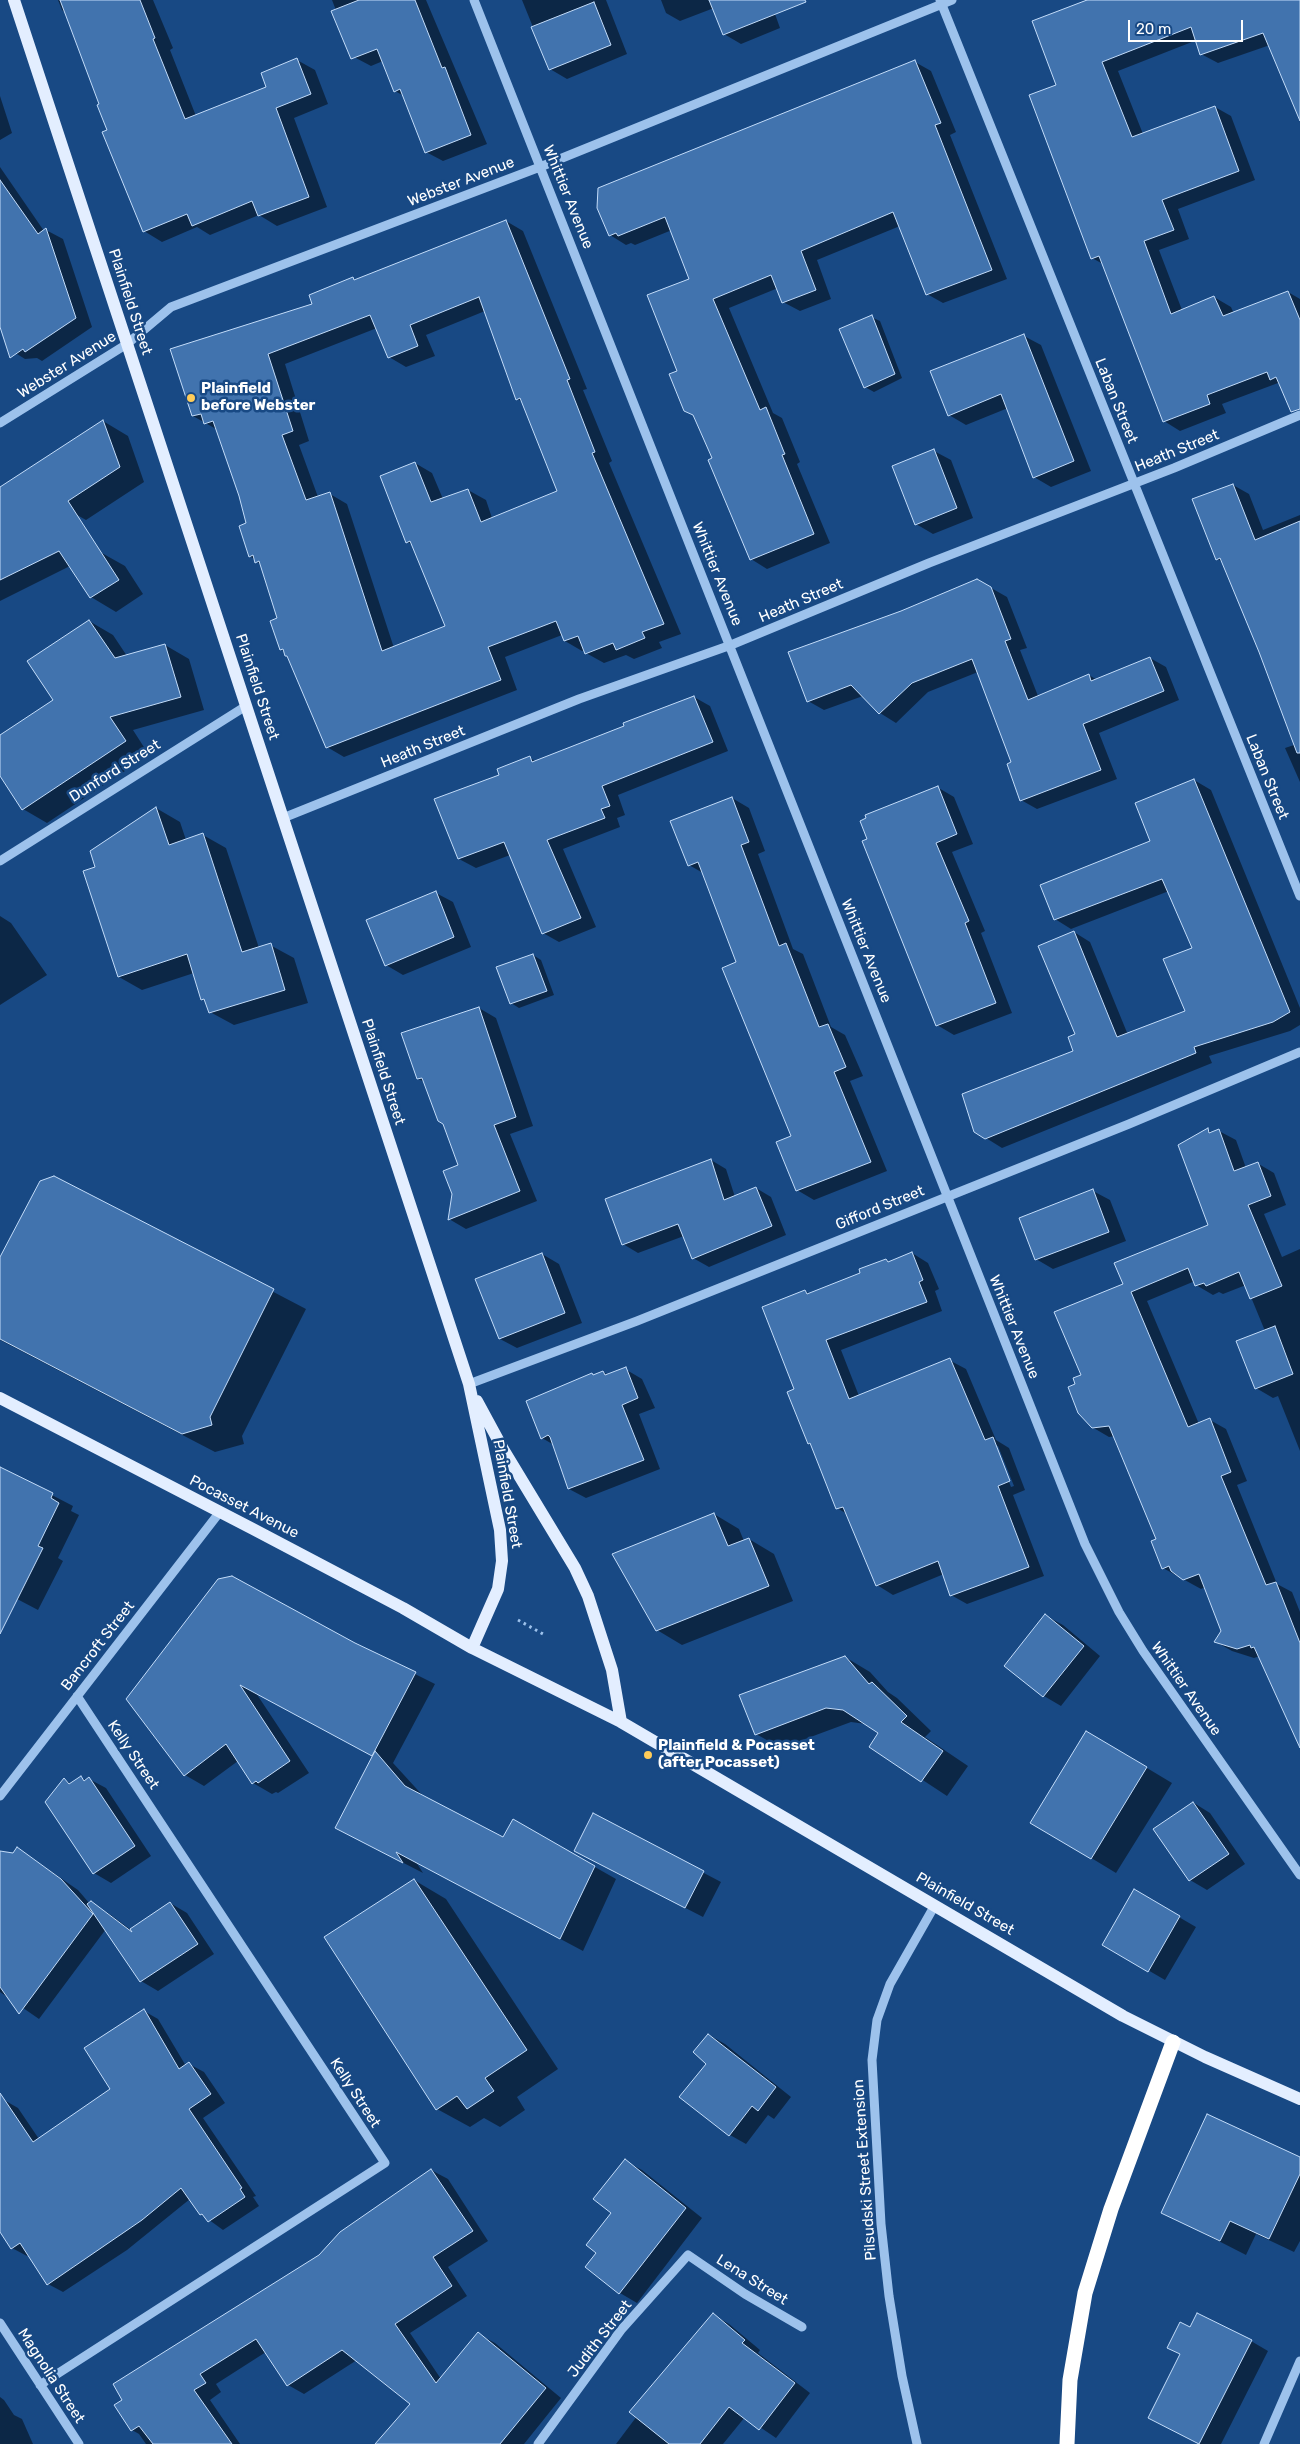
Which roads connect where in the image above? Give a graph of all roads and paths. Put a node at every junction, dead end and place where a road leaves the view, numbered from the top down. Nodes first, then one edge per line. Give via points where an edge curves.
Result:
1 (14, 0) edge
2 (474, 0) edge
3 (952, 0) edge
4 (940, 2) edge
5 (540, 167) junction
6 (127, 344) junction
7 (1300, 415) edge
8 (0, 423) edge
9 (1134, 484) junction
10 (731, 646) junction
11 (246, 706) junction
12 (283, 818) junction
13 (0, 861) edge
14 (1300, 896) edge
15 (1300, 1052) edge
16 (948, 1195) junction
17 (469, 1384) junction
18 (0, 1398) edge
19 (219, 1513) junction
20 (518, 1620) dead end
21 (543, 1634) dead end
22 (472, 1648) junction
23 (77, 1696) junction
24 (621, 1722) junction
25 (0, 1796) edge
26 (1300, 1875) edge
27 (935, 1905) junction
28 (1173, 2042) junction
29 (1300, 2098) edge
30 (688, 2255) joint
31 (0, 2323) edge
32 (802, 2326) dead end
33 (1300, 2361) edge
34 (40, 2385) junction
35 (80, 2444) edge
36 (538, 2444) edge
37 (917, 2444) edge
38 (1067, 2444) edge
39 (1264, 2444) edge

1 - 6 main road, Plainfield Street
2 - 5 street, Whittier Avenue
3 - 4 street, Webster Avenue
4 - 5 street, Webster Avenue
4 - 9 street, Laban Street
5 - 6 street, Webster Avenue via 171,307
5 - 10 street, Whittier Avenue
6 - 8 street, Webster Avenue
6 - 11 main road, Plainfield Street
7 - 9 street, Heath Street
9 - 10 street, Heath Street via 929,563
9 - 14 street, Laban Street
10 - 12 street, Heath Street via 579,699
10 - 16 street, Whittier Avenue
11 - 12 main road, Plainfield Street
11 - 13 street, Dunford Street
12 - 17 main road, Plainfield Street
15 - 16 street, Gifford Street
16 - 17 street, Gifford Street via 637,1321
16 - 26 street, Whittier Avenue via 1085,1544 1119,1612
17 - 22 main road, Plainfield Street via 500,1530 502,1561 498,1589
17 - 24 main road, Plainfield Street via 588,1596 612,1670
18 - 19 main road, Pocasset Avenue
19 - 22 main road, Pocasset Avenue via 404,1608
19 - 23 street, Bancroft Street
20 - 21 path
22 - 24 main road, Plainfield Street
23 - 25 street, Bancroft Street
23 - 34 street, Kelly Street via 385,2163
24 - 27 main road, Plainfield Street
27 - 28 main road, Plainfield Street
27 - 37 street, Pilsudski Street Extension via 890,1984 877,2020 872,2060 881,2224 889,2296
28 - 29 main road, Plainfield Street
28 - 38 highway via 1111,2209 1084,2293 1070,2380
30 - 32 street, Lena Street
30 - 36 street, Judith Street via 621,2330
31 - 34 street, Magnolia Street
33 - 39 street
34 - 35 street, Magnolia Street

